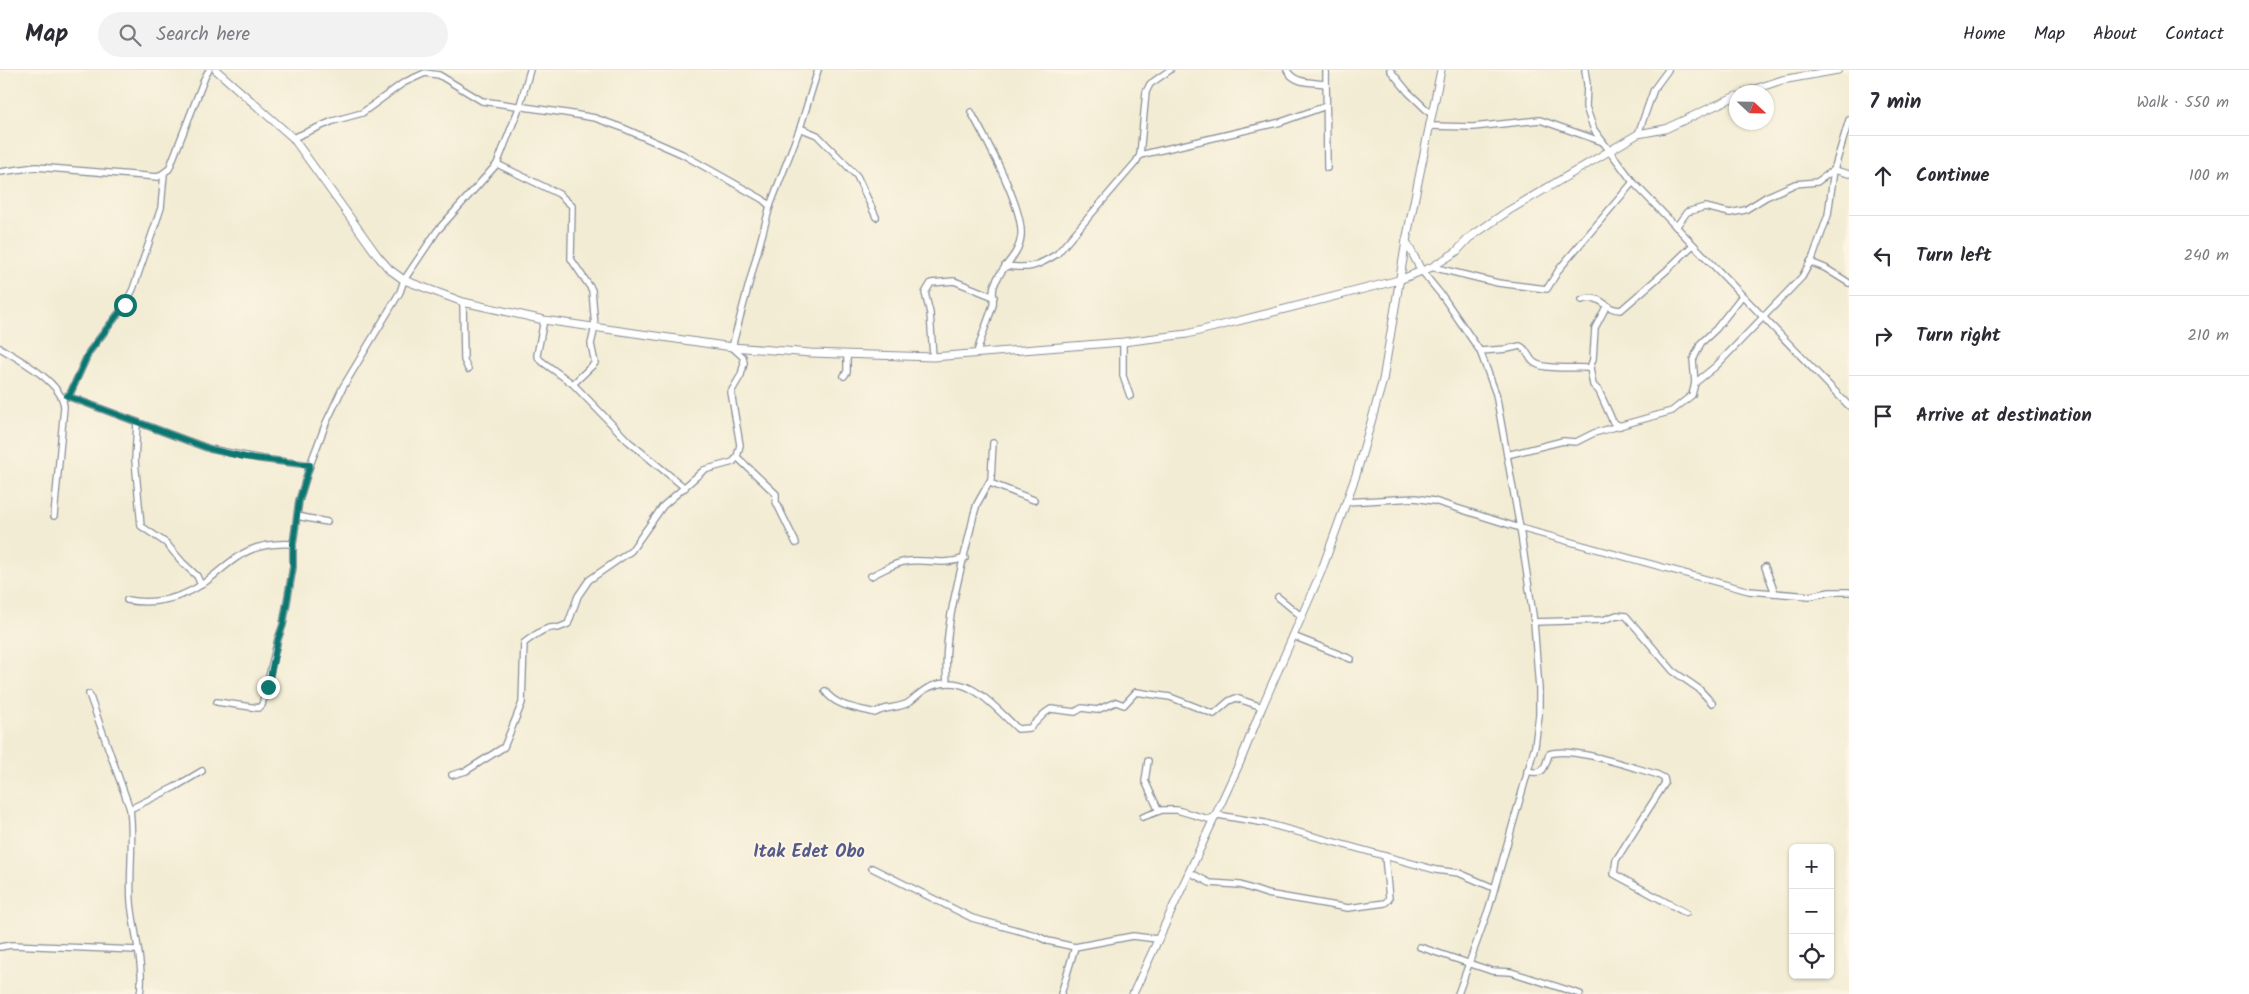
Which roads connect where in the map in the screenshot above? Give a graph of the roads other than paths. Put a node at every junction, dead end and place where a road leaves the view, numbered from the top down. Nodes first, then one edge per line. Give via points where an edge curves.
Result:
1 (209, 70) edge
2 (216, 70) edge
3 (530, 70) edge
4 (818, 70) edge
5 (1170, 70) edge
6 (1287, 70) edge
7 (1326, 70) edge
8 (1390, 70) edge
9 (1441, 70) edge
10 (1585, 70) edge
11 (1668, 70) edge
12 (1838, 70) edge
13 (1326, 84) junction
14 (1767, 85) edge
15 (1729, 99) edge
16 (1326, 106) junction
17 (520, 108) junction
18 (971, 112) dead end
19 (1432, 114) junction
20 (1849, 120) edge
21 (1429, 126) junction
22 (800, 128) junction
23 (1638, 134) junction
24 (292, 138) junction
25 (1605, 142) junction
26 (1611, 152) junction
27 (1140, 155) junction
28 (497, 164) junction
29 (1327, 168) dead end
30 (1834, 170) junction
31 (0, 172) edge
32 (164, 174) junction
33 (1849, 174) edge
34 (1633, 182) junction
35 (770, 206) junction
36 (876, 217) dead end
37 (1676, 227) junction
38 (1406, 241) junction
39 (1693, 245) junction
40 (1810, 262) junction
41 (1005, 266) junction
42 (1432, 267) junction
43 (1421, 270) junction
44 (404, 280) junction
45 (1399, 280) junction
46 (1849, 283) edge
47 (1742, 296) junction
48 (994, 297) junction
49 (1582, 300) dead end
50 (463, 302) junction
51 (1607, 305) junction
52 (1763, 317) junction
53 (544, 320) junction
54 (595, 327) junction
55 (1123, 342) junction
56 (732, 347) junction
57 (0, 348) edge
58 (1480, 351) junction
59 (977, 353) junction
60 (847, 354) junction
61 (933, 356) junction
62 (1590, 368) junction
63 (468, 369) dead end
64 (844, 376) dead end
65 (1695, 383) junction
66 (573, 384) junction
67 (1130, 396) dead end
68 (65, 397) junction
69 (1849, 406) edge
70 (137, 422) junction
71 (1620, 426) junction
72 (993, 443) dead end
73 (1507, 456) junction
74 (737, 457) junction
75 (310, 465) junction
76 (990, 483) junction
77 (685, 488) junction
78 (1034, 500) dead end
79 (1346, 502) junction
80 (54, 516) dead end
81 (297, 516) junction
82 (327, 522) dead end
83 (1520, 528) junction
84 (796, 543) dead end
85 (293, 544) junction
86 (965, 558) junction
87 (1765, 567) dead end
88 (871, 576) dead end
89 (201, 586) junction
90 (1849, 592) edge
91 (1775, 594) junction
92 (1278, 597) dead end
93 (127, 600) dead end
94 (1302, 616) junction
95 (1534, 622) junction
96 (1293, 636) junction
97 (1351, 659) dead end
98 (947, 683) junction
99 (824, 691) dead end
100 (89, 694) dead end
101 (217, 702) dead end
102 (1712, 703) dead end
103 (1262, 707) junction
104 (1148, 761) dead end
105 (202, 771) dead end
106 (1527, 771) junction
107 (452, 776) dead end
108 (130, 809) junction
109 (1159, 811) junction
110 (1218, 814) junction
111 (1143, 817) dead end
112 (1385, 856) junction
113 (872, 868) dead end
114 (1190, 872) junction
115 (1494, 888) junction
116 (1686, 913) dead end
117 (1157, 939) junction
118 (0, 947) edge
119 (1075, 947) junction
120 (1420, 947) dead end
121 (137, 950) junction
122 (1470, 963) junction
123 (140, 994) edge
124 (1061, 994) edge
125 (1133, 994) edge
126 (1458, 994) edge
127 (1580, 994) edge

1 - 32 street via 169,169
2 - 24 street
3 - 17 street
4 - 22 street
5 - 27 street via 1150,84 1146,92
6 - 13 street via 1295,80
7 - 13 street
8 - 19 street
9 - 19 street
10 - 25 street via 1587,113 1594,130
11 - 23 street via 1654,88
12 - 14 street
13 - 16 street
15 - 23 street via 1665,129
16 - 27 street via 1281,122
16 - 29 street
17 - 24 street via 482,102 439,75 425,73 403,83 362,113
17 - 28 street
17 - 35 street via 566,112 623,128 682,154
18 - 41 street via 986,139 1022,228 1019,247
19 - 21 street
20 - 30 street
21 - 25 street via 1473,127 1540,120
21 - 38 street
22 - 35 street
22 - 36 street via 817,135 857,176
23 - 26 street
24 - 44 street via 377,255
25 - 26 street
26 - 34 street
26 - 42 street via 1508,211
27 - 41 street via 1057,254 1027,268
28 - 44 street via 436,231
28 - 54 street via 559,194 572,206 570,260 592,290
30 - 33 street
30 - 37 street via 1817,182 1795,184 1745,210 1730,213 1705,208 1687,212
30 - 40 street via 1828,214
31 - 32 street via 36,167 158,177
32 - 68 street via 161,208 133,289 125,305 89,352 70,394
34 - 37 street
34 - 42 street via 1560,268 1547,289 1498,283
35 - 56 street
37 - 39 street
38 - 43 street
38 - 45 street
39 - 47 street
39 - 51 street via 1621,310
40 - 46 street
40 - 52 street via 1802,277
41 - 48 street via 994,287
42 - 43 street
43 - 45 street
43 - 58 street
44 - 50 street
44 - 75 street via 400,292 342,387
45 - 55 street via 1187,334
45 - 79 street via 1383,380
47 - 52 street
47 - 65 street via 1701,343 1693,365
48 - 59 street
48 - 61 street via 954,281 931,283 925,293
49 - 51 street via 1597,298
50 - 53 street
50 - 63 street via 464,360
51 - 62 street via 1595,328
52 - 65 street
52 - 69 street
53 - 54 street
53 - 66 street via 537,355
54 - 56 street
54 - 66 street via 591,344 595,363
55 - 59 street
55 - 67 street via 1123,376
56 - 60 street
56 - 74 street via 743,357 744,363 741,376 731,392 740,445
57 - 68 street via 30,366
58 - 62 street via 1520,346 1525,348 1534,363 1543,367
58 - 73 street via 1496,394
59 - 61 street
60 - 61 street
60 - 64 street
62 - 71 street via 1593,385 1614,422
65 - 71 street via 1692,395 1672,411
66 - 77 street via 628,441
68 - 70 street
68 - 80 street
70 - 75 street via 210,449
70 - 89 street via 135,460 141,526 166,543 197,576
71 - 73 street via 1576,442 1563,441
72 - 76 street
73 - 83 street
74 - 77 street via 733,462 707,468
74 - 84 street via 776,494 776,502
75 - 81 street
76 - 78 street
76 - 86 street via 977,504
77 - 107 street via 663,506 631,551 589,580 578,596 568,624 544,629 524,643 522,703 504,747 466,772
79 - 83 street via 1414,498 1445,504
79 - 94 street
81 - 82 street
81 - 85 street
83 - 91 street via 1749,591
83 - 95 street
85 - 89 street via 272,543 248,550
85 - 101 street via 293,567 283,625 262,705 258,708
86 - 88 street via 941,563 902,562
86 - 98 street via 952,606
87 - 91 street
89 - 93 street via 160,601 143,603
90 - 91 street via 1810,596
92 - 94 street
94 - 96 street
95 - 102 street via 1626,616 1673,671 1699,689
95 - 106 street via 1539,715 1535,746
96 - 97 street
96 - 103 street
98 - 99 street via 928,687 899,707 884,708 875,713 838,703
98 - 103 street via 972,688 1021,730 1030,728 1051,709 1075,712 1082,708 1097,710 1116,702 1124,705 1136,692 1163,695 1214,714 1236,698
100 - 108 street
103 - 110 street
104 - 109 street via 1145,781
105 - 108 street
106 - 115 street
106 - 116 street via 1538,774 1544,769 1549,754 1557,751 1573,752 1664,778 1665,783 1616,860 1614,874
108 - 121 street via 131,901
109 - 110 street via 1177,810 1208,819
109 - 111 street
110 - 112 street via 1265,823
110 - 114 street
112 - 114 street via 1389,900 1348,908 1267,894 1240,884 1210,883
112 - 115 street via 1442,872 1459,873
113 - 119 street via 972,918
114 - 117 street
115 - 122 street
117 - 119 street via 1133,936
117 - 125 street
118 - 121 street
119 - 124 street
120 - 122 street
121 - 123 street via 142,980
122 - 126 street
122 - 127 street

